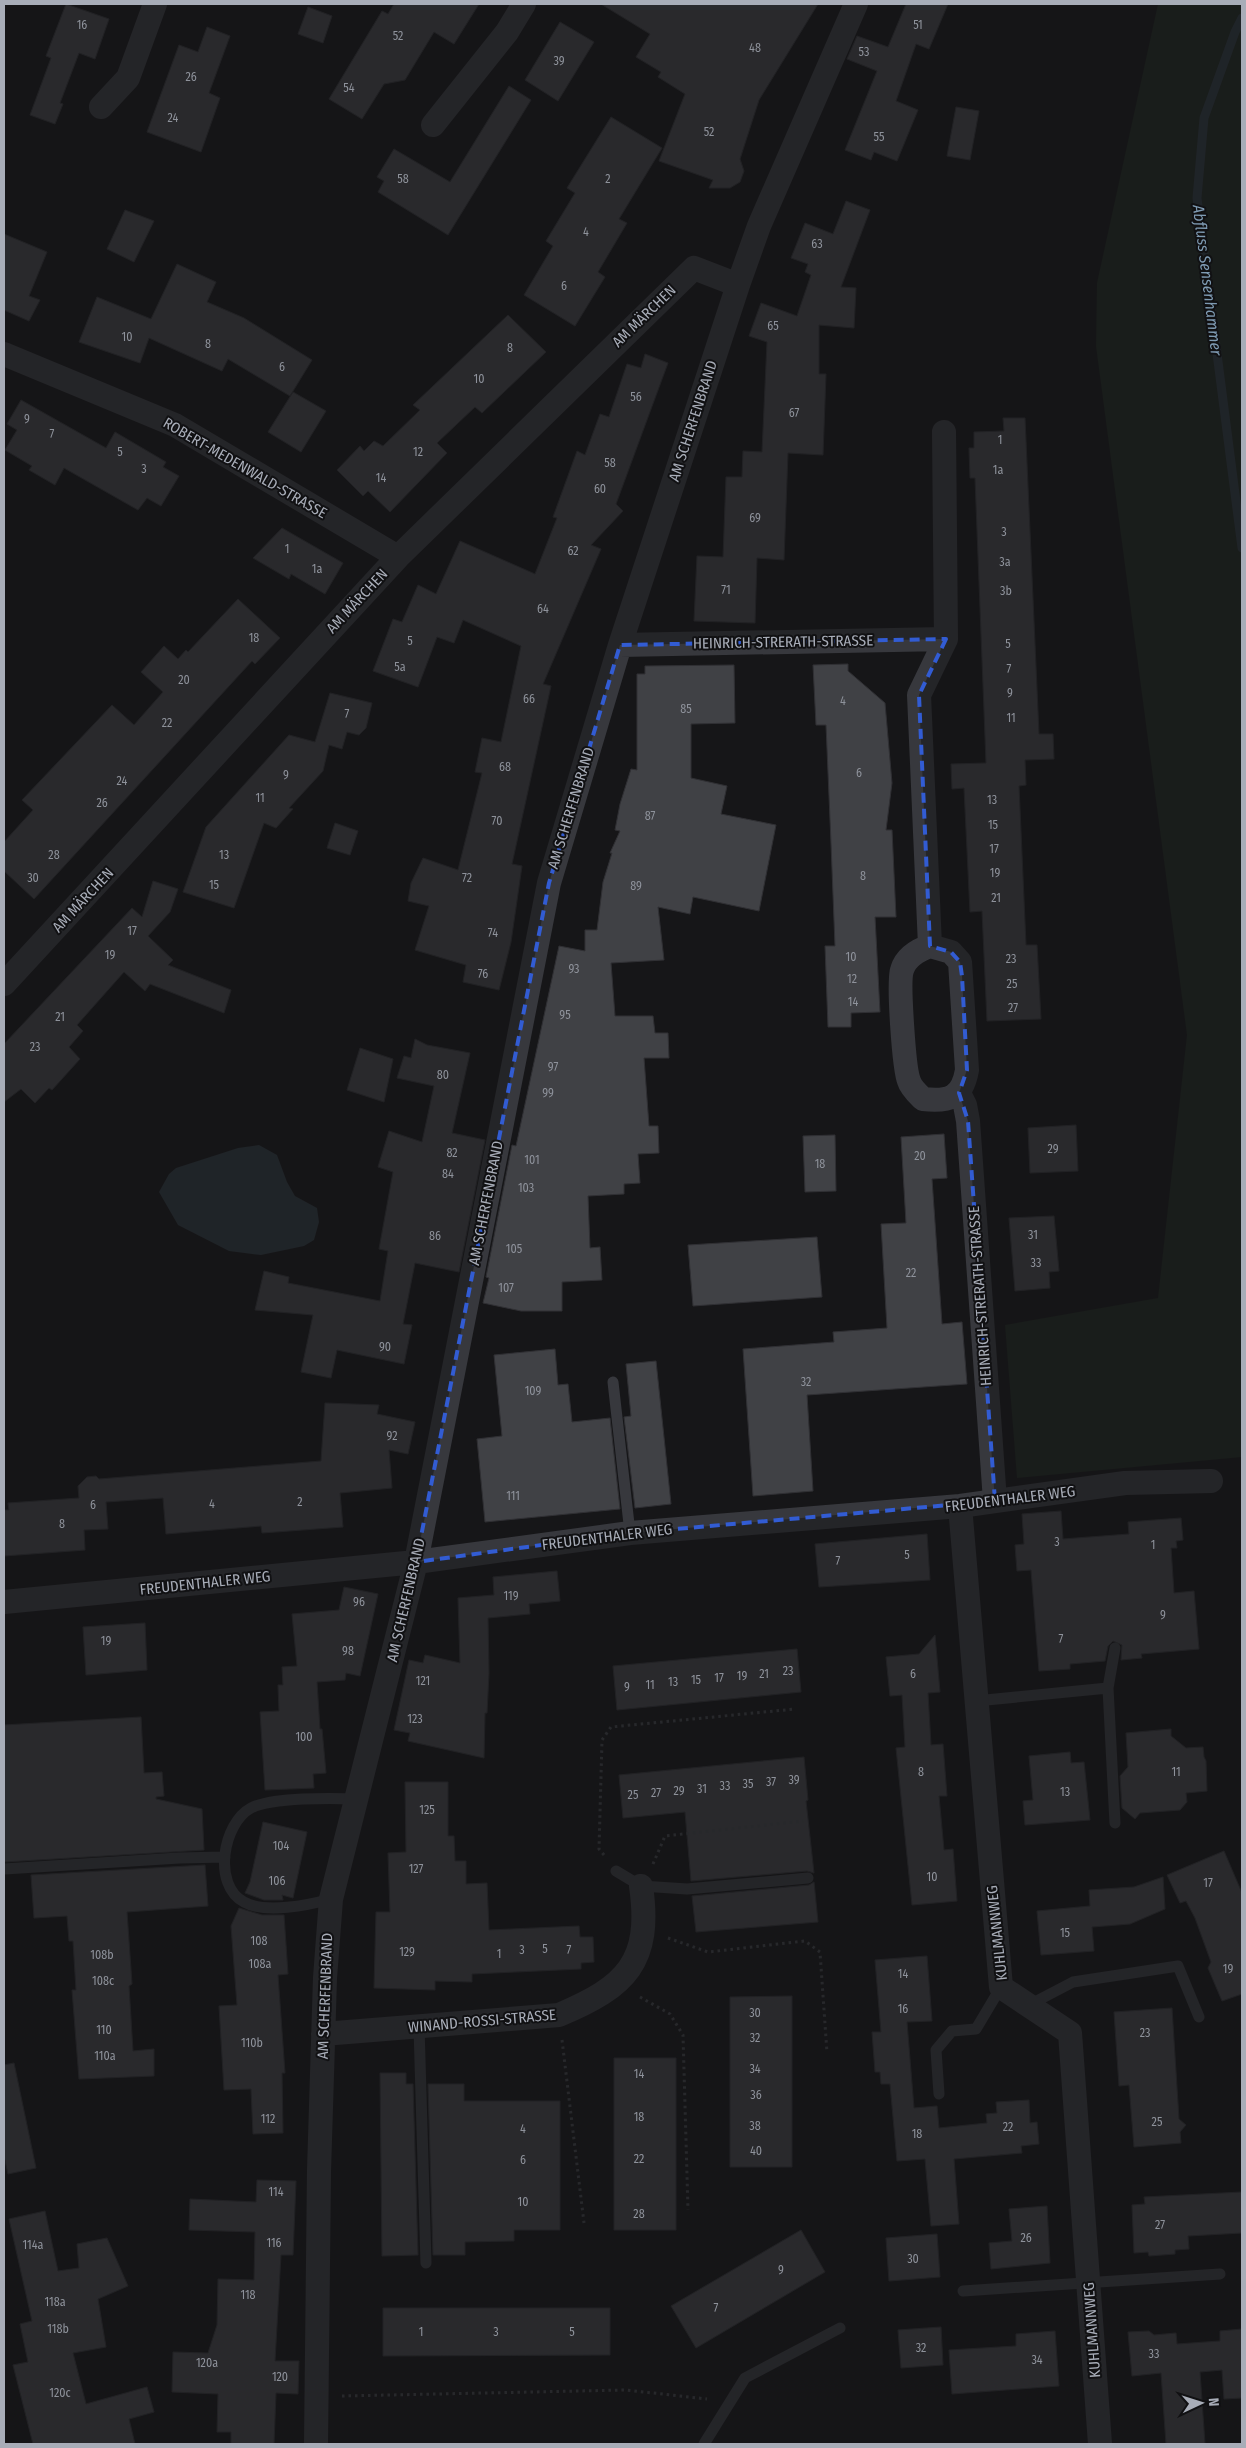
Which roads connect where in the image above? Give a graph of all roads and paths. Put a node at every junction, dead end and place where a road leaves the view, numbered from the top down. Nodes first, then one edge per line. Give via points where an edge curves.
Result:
1 (155, 4) edge
2 (524, 4) edge
3 (856, 4) edge
4 (101, 107) dead end
5 (433, 125) dead end
6 (738, 285) junction
7 (4, 354) edge
8 (944, 432) dead end
9 (398, 557) junction
10 (946, 639) junction
11 (620, 645) junction
12 (930, 946) junction
13 (4, 984) edge
14 (959, 1092) junction
15 (613, 1382) dead end
16 (1211, 1481) dead end
17 (995, 1501) junction
18 (960, 1506) junction
19 (630, 1533) junction
20 (416, 1562) junction
21 (4, 1602) edge
22 (1115, 1648) dead end
23 (1108, 1688) junction
24 (976, 1701) junction
25 (795, 1708) dead end
26 (358, 1799) junction
27 (803, 1821) dead end
28 (1115, 1823) dead end
29 (225, 1857) junction
30 (4, 1869) edge
31 (616, 1872) joint
32 (808, 1878) dead end
33 (641, 1886) junction
34 (331, 1899) junction
35 (644, 1934) junction
36 (616, 1984) junction
37 (1000, 1987) junction
38 (1029, 2005) junction
39 (559, 2015) junction
40 (1199, 2017) dead end
41 (419, 2027) junction
42 (323, 2034) junction
43 (827, 2053) dead end
44 (939, 2094) dead end
45 (688, 2210) dead end
46 (584, 2223) dead end
47 (426, 2263) dead end
48 (1220, 2274) dead end
49 (1088, 2282) junction
50 (963, 2291) dead end
51 (840, 2328) dead end
52 (315, 2396) junction
53 (730, 2402) junction
54 (316, 2444) edge
55 (704, 2444) edge
56 (1100, 2444) edge

1 - 4 street via 128,78
2 - 5 street via 507,32
3 - 6 street, AM SCHERFENBRAND via 759,226
6 - 9 street, AM MÄRCHEN via 694,268
6 - 11 street, AM SCHERFENBRAND
7 - 9 street, ROBERT-MEDENWALD-STRASSE via 175,425
8 - 10 street
9 - 13 street, AM MÄRCHEN
10 - 11 street, HEINRICH-STRERATH-STRASSE
10 - 12 street via 919,695
11 - 20 street, AM SCHERFENBRAND via 549,883
12 - 14 street via 951,952 960,962 967,1070
12 - 14 street via 918,950 902,970 905,1061 909,1081 923,1099 950,1099
14 - 17 street, HEINRICH-STRERATH-STRASSE via 968,1121
15 - 19 lane
16 - 17 street, FREUDENTHALER WEG via 1124,1484
17 - 18 street, FREUDENTHALER WEG
18 - 19 street, FREUDENTHALER WEG
18 - 24 street, KUHLMANNWEG
19 - 20 street, FREUDENTHALER WEG
20 - 21 street, FREUDENTHALER WEG
20 - 26 street, AM SCHERFENBRAND
22 - 23 lane
23 - 24 lane
23 - 28 lane
24 - 37 street, KUHLMANNWEG
25 - 31 path via 611,1726 602,1740 599,1848
26 - 29 lane via 294,1801 254,1807 236,1819
26 - 34 street, AM SCHERFENBRAND
27 - 33 path via 665,1836
29 - 30 lane
29 - 34 lane via 226,1884 244,1902 262,1908 312,1904
31 - 33 lane
32 - 33 lane via 687,1889
33 - 35 street, WINAND-ROSSI-STRASSE
34 - 42 street, AM SCHERFENBRAND
35 - 36 street, WINAND-ROSSI-STRASSE via 633,1966
35 - 43 path via 668,1938 708,1952 805,1941 820,1952
36 - 39 street, WINAND-ROSSI-STRASSE via 588,2003
36 - 45 path via 670,2014 683,2035
37 - 38 street, KUHLMANNWEG
37 - 44 lane via 976,2029 952,2031 936,2050
38 - 40 lane via 1073,1982 1178,1966
38 - 49 street, KUHLMANNWEG via 1070,2033
39 - 41 street, WINAND-ROSSI-STRASSE
39 - 46 path
41 - 42 street, WINAND-ROSSI-STRASSE
41 - 47 lane
42 - 52 street, AM SCHERFENBRAND
48 - 49 lane
49 - 50 lane
49 - 56 street, KUHLMANNWEG
51 - 53 lane via 745,2378
52 - 53 path via 626,2390
52 - 54 street, AM SCHERFENBRAND
53 - 55 lane

